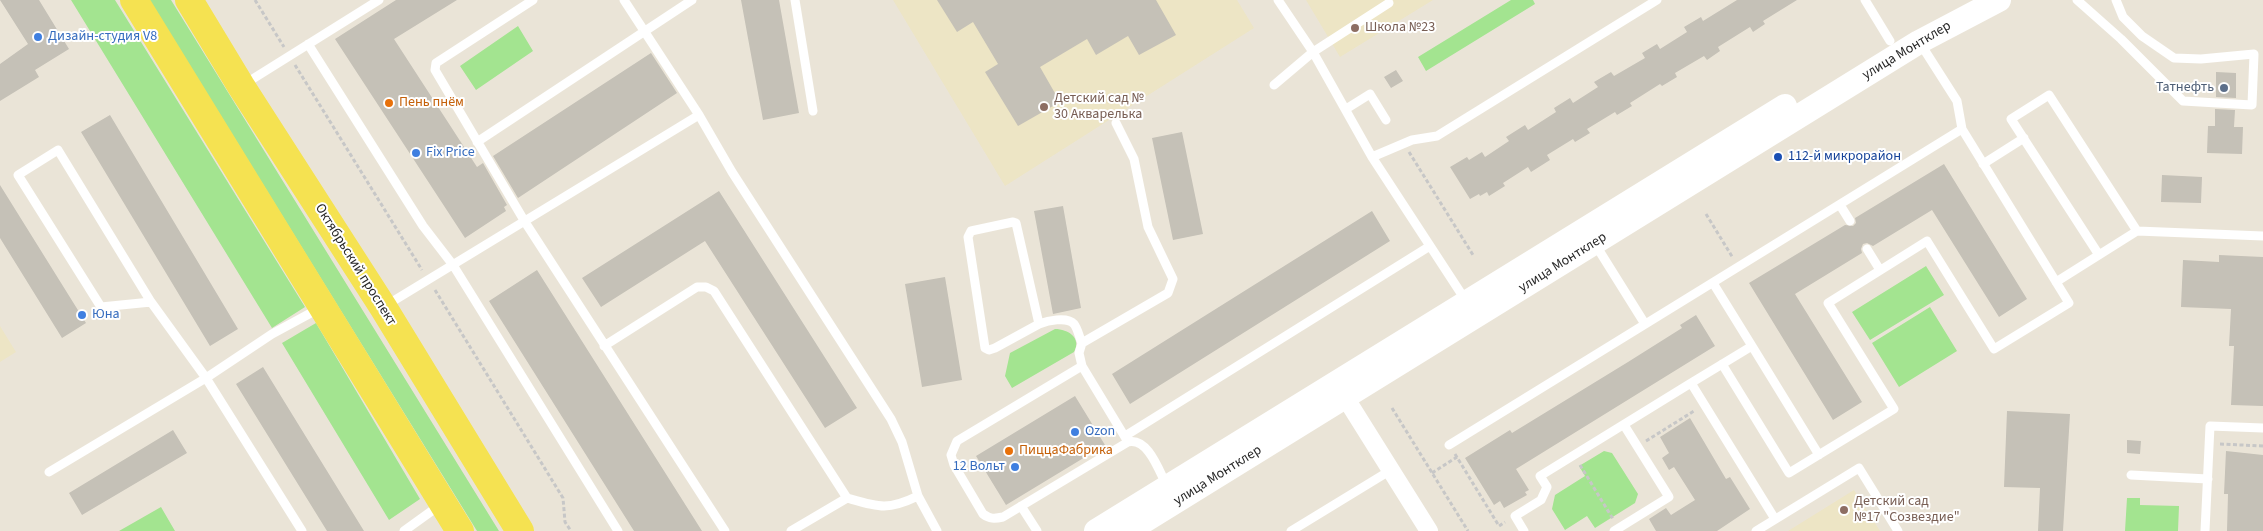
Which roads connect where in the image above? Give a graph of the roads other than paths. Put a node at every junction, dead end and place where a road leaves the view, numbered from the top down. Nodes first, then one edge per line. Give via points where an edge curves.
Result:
1 (134, 0) edge
2 (189, 0) edge
3 (379, 0) edge
4 (533, 0) edge
5 (624, 0) edge
6 (692, 0) edge
7 (795, 0) edge
8 (1278, 0) edge
9 (1658, 0) edge
10 (1865, 0) edge
11 (1963, 0) edge
12 (1999, 0) edge
13 (2077, 0) edge
14 (2116, 0) edge
15 (1389, 3) dead end
16 (645, 30) junction
17 (1890, 41) junction
18 (1919, 42) junction
19 (308, 44) junction
20 (1313, 52) junction
21 (1274, 85) dead end
22 (241, 86) junction
23 (1346, 109) junction
24 (813, 111) dead end
25 (699, 115) junction
26 (1386, 120) dead end
27 (1116, 123) dead end
28 (1962, 129) junction
29 (2024, 138) junction
30 (477, 142) junction
31 (1372, 157) junction
32 (1983, 164) junction
33 (1840, 204) junction
34 (1850, 221) dead end
35 (525, 222) junction
36 (2137, 231) junction
37 (2263, 236) edge
38 (1595, 244) junction
39 (1430, 246) junction
40 (1867, 249) dead end
41 (2099, 255) junction
42 (452, 265) junction
43 (1880, 270) junction
44 (2056, 282) junction
45 (1713, 283) junction
46 (151, 302) junction
47 (1467, 302) junction
48 (322, 307) junction
49 (383, 308) junction
50 (1039, 324) junction
51 (1645, 324) junction
52 (1082, 343) junction
53 (604, 346) junction
54 (1752, 346) junction
55 (1722, 364) junction
56 (1082, 366) junction
57 (206, 378) junction
58 (1691, 384) junction
59 (1345, 398) junction
60 (1624, 425) junction
61 (2263, 428) edge
62 (1126, 439) junction
63 (1449, 445) road end
64 (1819, 455) junction
65 (1391, 470) junction
66 (49, 472) dead end
67 (2131, 475) dead end
68 (2208, 479) junction
69 (1168, 486) junction
70 (918, 496) junction
71 (847, 498) junction
72 (443, 503) junction
73 (1021, 506) junction
74 (1775, 520) junction
75 (1134, 529) edge
76 (1617, 530) edge
77 (302, 531) edge
78 (404, 531) edge
79 (460, 531) edge
80 (520, 531) edge
81 (618, 531) edge
82 (725, 531) edge
83 (792, 531) edge
84 (938, 531) edge
85 (1037, 531) edge
86 (1096, 531) edge
87 (1291, 531) edge
88 (1429, 531) edge
89 (1524, 531) edge
90 (1756, 531) edge
91 (1898, 531) edge
92 (2205, 531) edge

1 - 48 main road
2 - 22 main road, Октябрьский проспект
3 - 19 lane
4 - 30 lane via 436,63 438,76
5 - 16 lane
6 - 16 lane
7 - 24 lane
8 - 20 lane
9 - 31 lane via 1437,136 1412,140
10 - 17 lane
11 - 17 street, улица Монтклер
12 - 18 street, улица Монтклер
13 - 14 lane via 2183,101 2252,105 2254,54 2174,58 2142,36 2123,17
15 - 20 lane
16 - 25 lane
16 - 30 lane
17 - 47 street, улица Монтклер
18 - 28 lane via 1957,100
18 - 38 street, улица Монтклер
19 - 22 lane
19 - 42 lane via 423,226
20 - 21 lane
20 - 23 lane
22 - 49 main road, Октябрьский проспект
23 - 26 lane via 1370,94
23 - 31 lane
25 - 35 lane
25 - 70 lane via 732,172 891,419 902,442
27 - 52 lane via 1134,159 1148,226 1172,273 1173,284 1168,293
28 - 32 lane
28 - 33 lane
29 - 32 lane
29 - 36 lane via 2012,119 2049,95
29 - 41 lane
30 - 35 lane
31 - 39 lane
32 - 44 lane
33 - 34 lane
33 - 45 lane
35 - 42 lane
35 - 53 lane
36 - 37 lane
36 - 41 lane
38 - 51 lane
38 - 59 street, улица Монтклер
39 - 47 lane
39 - 62 lane
40 - 43 lane
41 - 44 lane
42 - 49 lane
42 - 81 lane
43 - 44 lane via 1927,241 1994,350 2069,303
43 - 64 lane via 1828,302 1894,409
45 - 51 lane
45 - 54 lane
46 - 46 lane via 58,150 18,175 101,307
46 - 57 lane
47 - 69 street, улица Монтклер
48 - 57 lane via 272,334
48 - 72 main road
49 - 80 main road, Октябрьский проспект
50 - 50 lane via 995,348 985,348 968,237 971,231 1016,223
50 - 52 lane via 1068,320 1075,326
51 - 63 lane
52 - 56 lane via 1079,353
53 - 71 lane via 697,287 714,291
53 - 82 lane
54 - 55 lane
54 - 64 lane
55 - 58 lane
55 - 64 lane via 1789,474
56 - 62 lane
56 - 73 lane via 957,441 952,449 954,465 983,514 995,519
57 - 66 lane
57 - 77 lane
58 - 60 lane
58 - 74 lane
59 - 65 street
59 - 75 street, улица Монтклер
60 - 76 lane via 1669,497
60 - 89 lane via 1540,476 1546,487 1541,500 1515,516
61 - 68 lane via 2210,426
62 - 69 lane via 1143,445
62 - 73 lane
65 - 87 lane
65 - 88 street
67 - 68 lane
68 - 92 lane
69 - 86 street, улица Монтклер
70 - 71 lane via 903,504 878,507
70 - 84 lane
71 - 83 lane
72 - 78 lane
72 - 79 main road
73 - 85 lane
74 - 90 lane
74 - 91 lane via 1859,468

